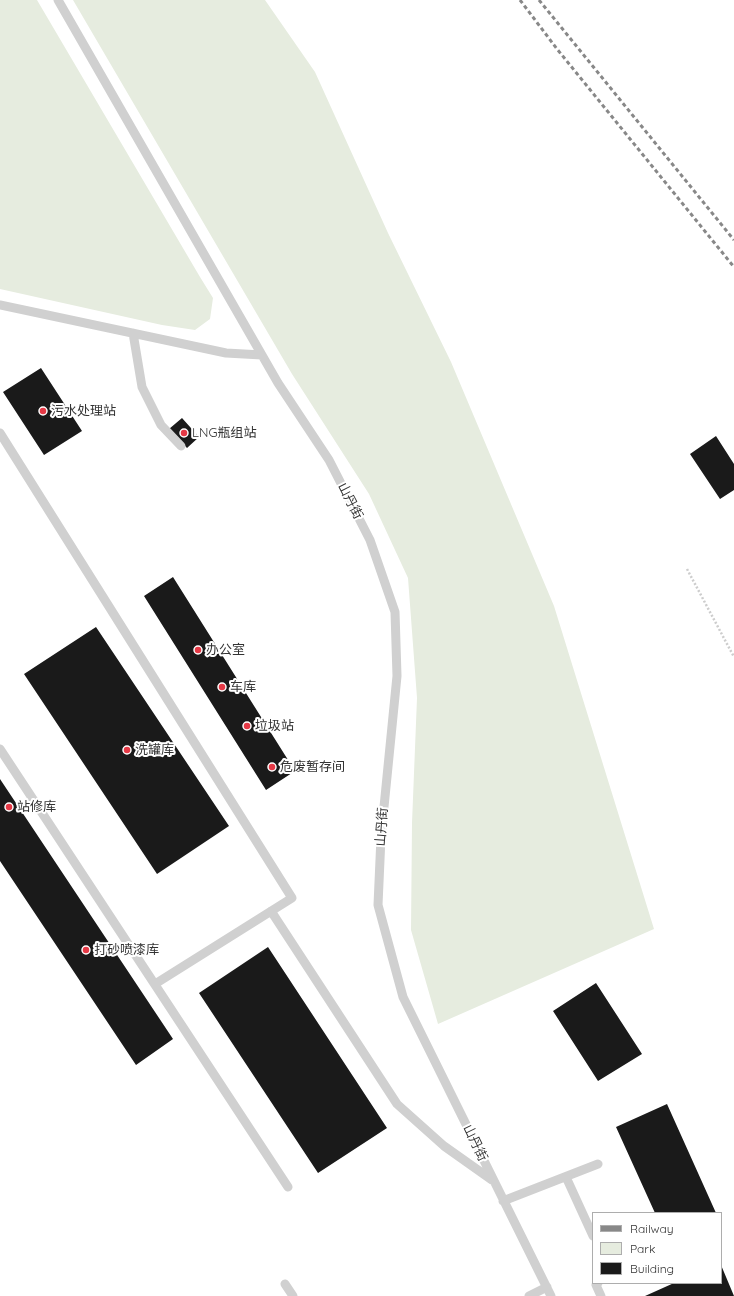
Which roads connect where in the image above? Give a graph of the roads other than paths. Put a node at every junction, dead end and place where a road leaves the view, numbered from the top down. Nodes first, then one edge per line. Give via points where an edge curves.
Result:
1 (58, 0) edge
2 (0, 305) edge
3 (133, 333) junction
4 (262, 355) junction
5 (0, 433) edge
6 (181, 446) dead end
7 (0, 749) edge
8 (271, 911) junction
9 (155, 984) junction
10 (598, 1164) dead end
11 (566, 1177) junction
12 (493, 1180) junction
13 (288, 1187) dead end
14 (503, 1201) junction
15 (592, 1234) edge
16 (285, 1284) dead end
17 (597, 1284) edge
18 (547, 1287) junction
19 (293, 1296) edge
20 (529, 1296) edge
21 (551, 1296) edge
22 (601, 1296) edge

1 - 4 lane, 山丹街
2 - 3 lane
3 - 4 lane via 226,352
3 - 6 lane via 142,387 161,425
4 - 12 lane, 山丹街 via 336,473 370,540 395,612 397,676 381,837 378,905 403,997
5 - 8 lane via 292,898
7 - 9 lane
8 - 9 lane
8 - 12 lane via 397,1104 444,1146
9 - 13 lane
10 - 11 lane
11 - 14 lane
11 - 15 lane
12 - 14 lane, 山丹街
14 - 18 lane, 山丹街
16 - 19 lane
17 - 22 lane
18 - 20 lane
18 - 21 lane, 山丹街

